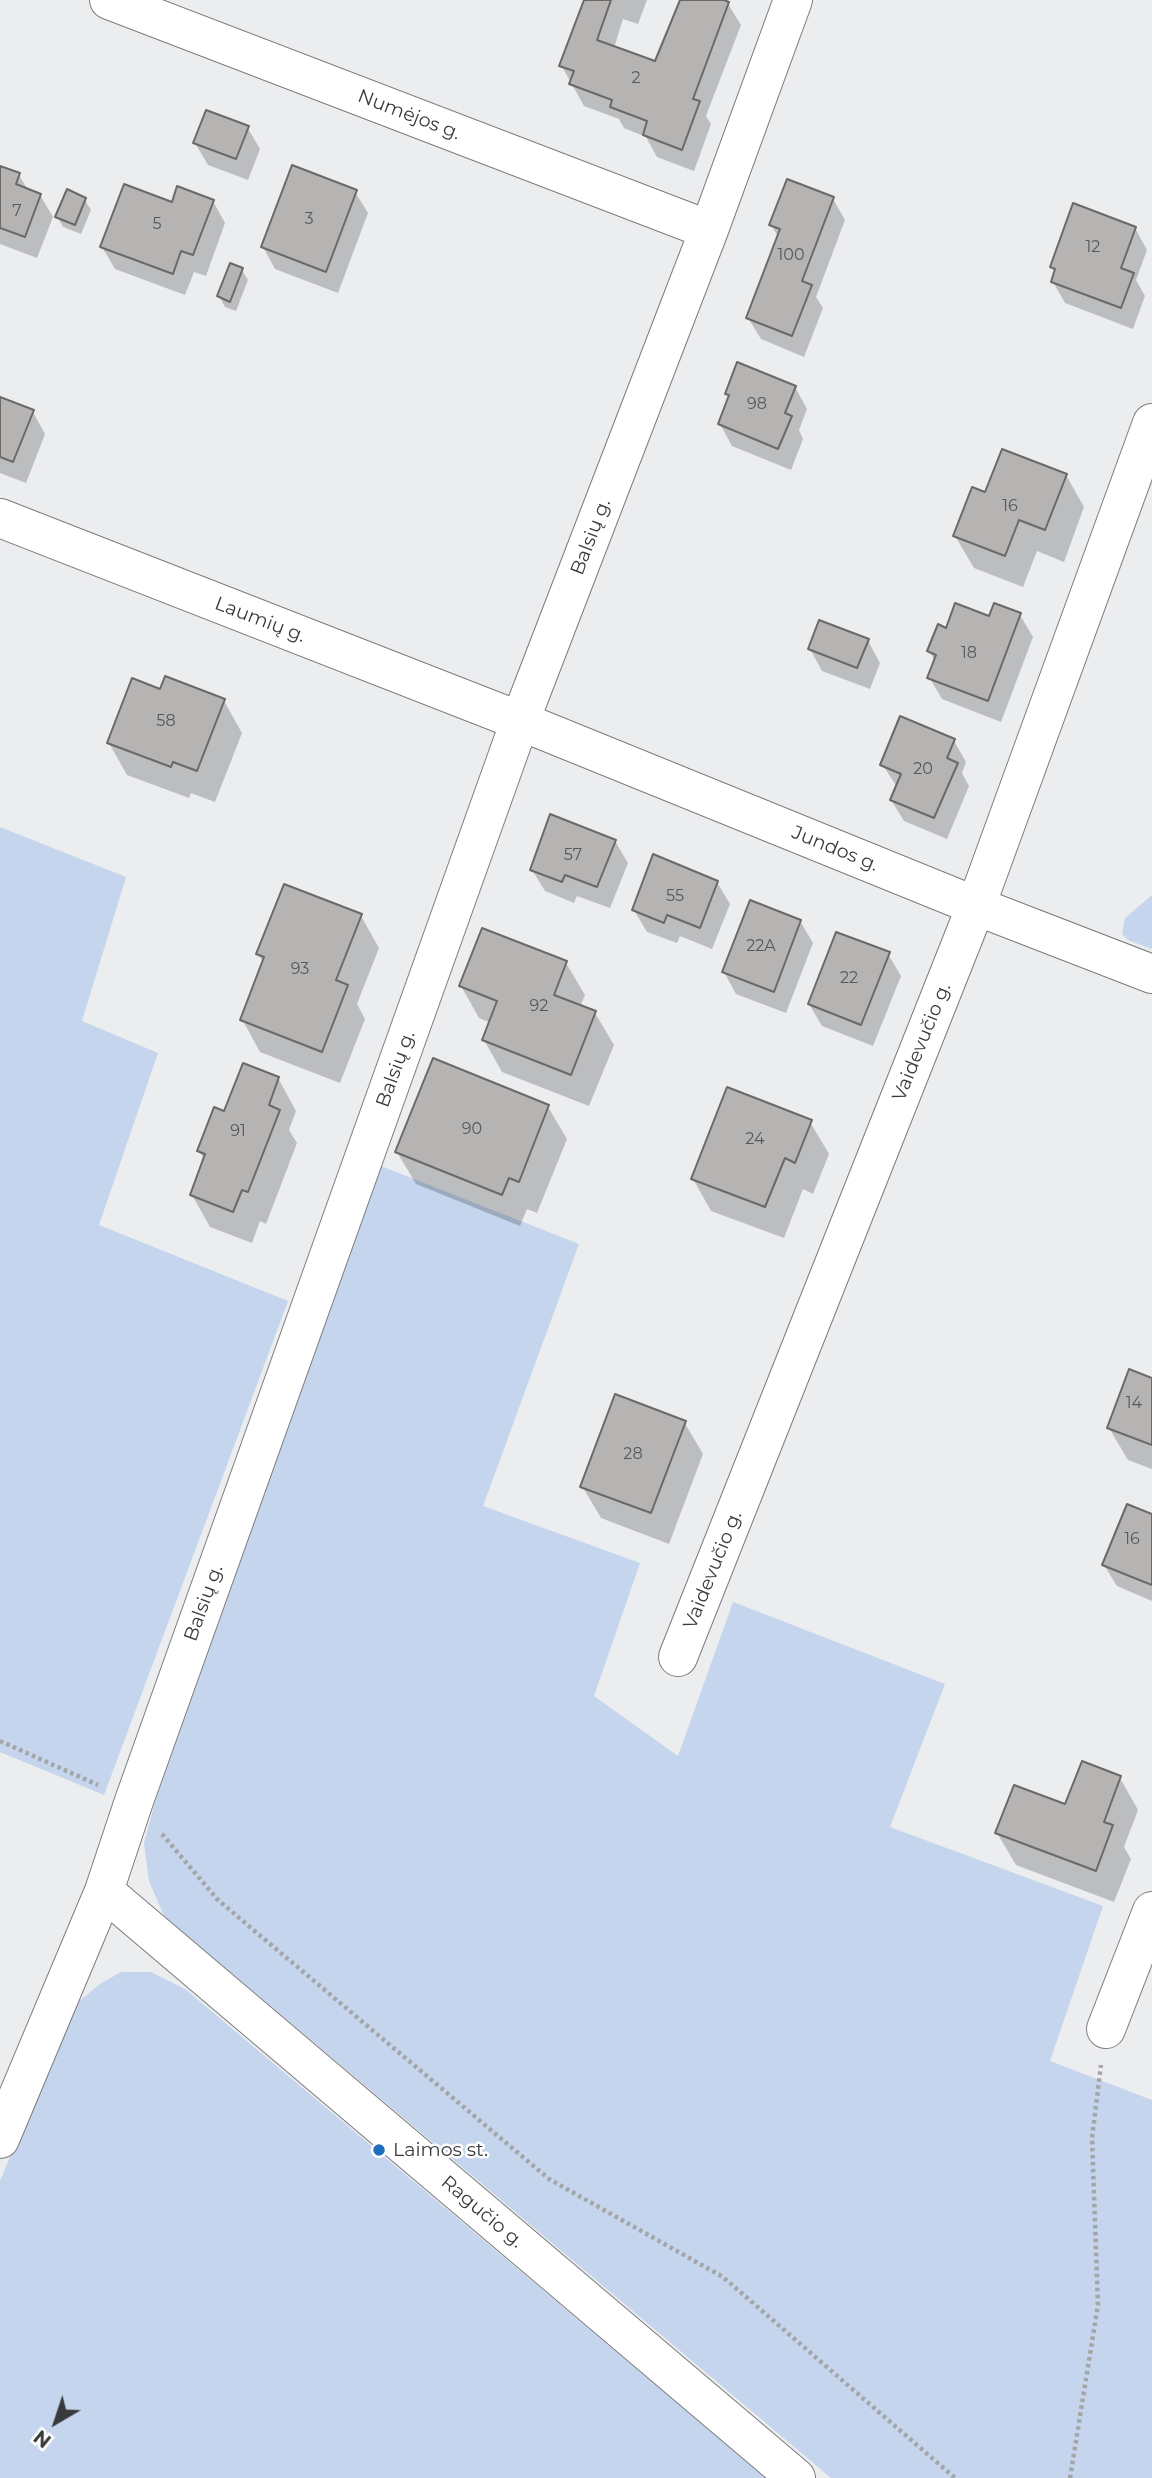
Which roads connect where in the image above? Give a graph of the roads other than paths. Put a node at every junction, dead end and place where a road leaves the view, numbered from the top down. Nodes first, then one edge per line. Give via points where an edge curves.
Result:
1 (109, 0) edge
2 (793, 0) edge
3 (709, 230) junction
4 (1152, 423) edge
5 (0, 518) edge
6 (520, 721) junction
7 (976, 906) junction
8 (1152, 974) edge
9 (678, 1657) dead end
10 (104, 1891) junction
11 (1152, 1911) edge
12 (1106, 2029) road end
13 (0, 2139) edge
14 (796, 2478) edge

1 - 3 street, Numėjos g.
2 - 3 street, Balsių g.
3 - 6 street, Balsių g.
4 - 7 street, Vaidevučio g.
5 - 6 street, Laumių g.
6 - 7 street, Jundos g.
6 - 10 street, Balsių g.
7 - 8 street, Jundos g.
7 - 9 street, Vaidevučio g.
10 - 13 street, Balsių g.
10 - 14 street, Ragučio g.
11 - 12 street

